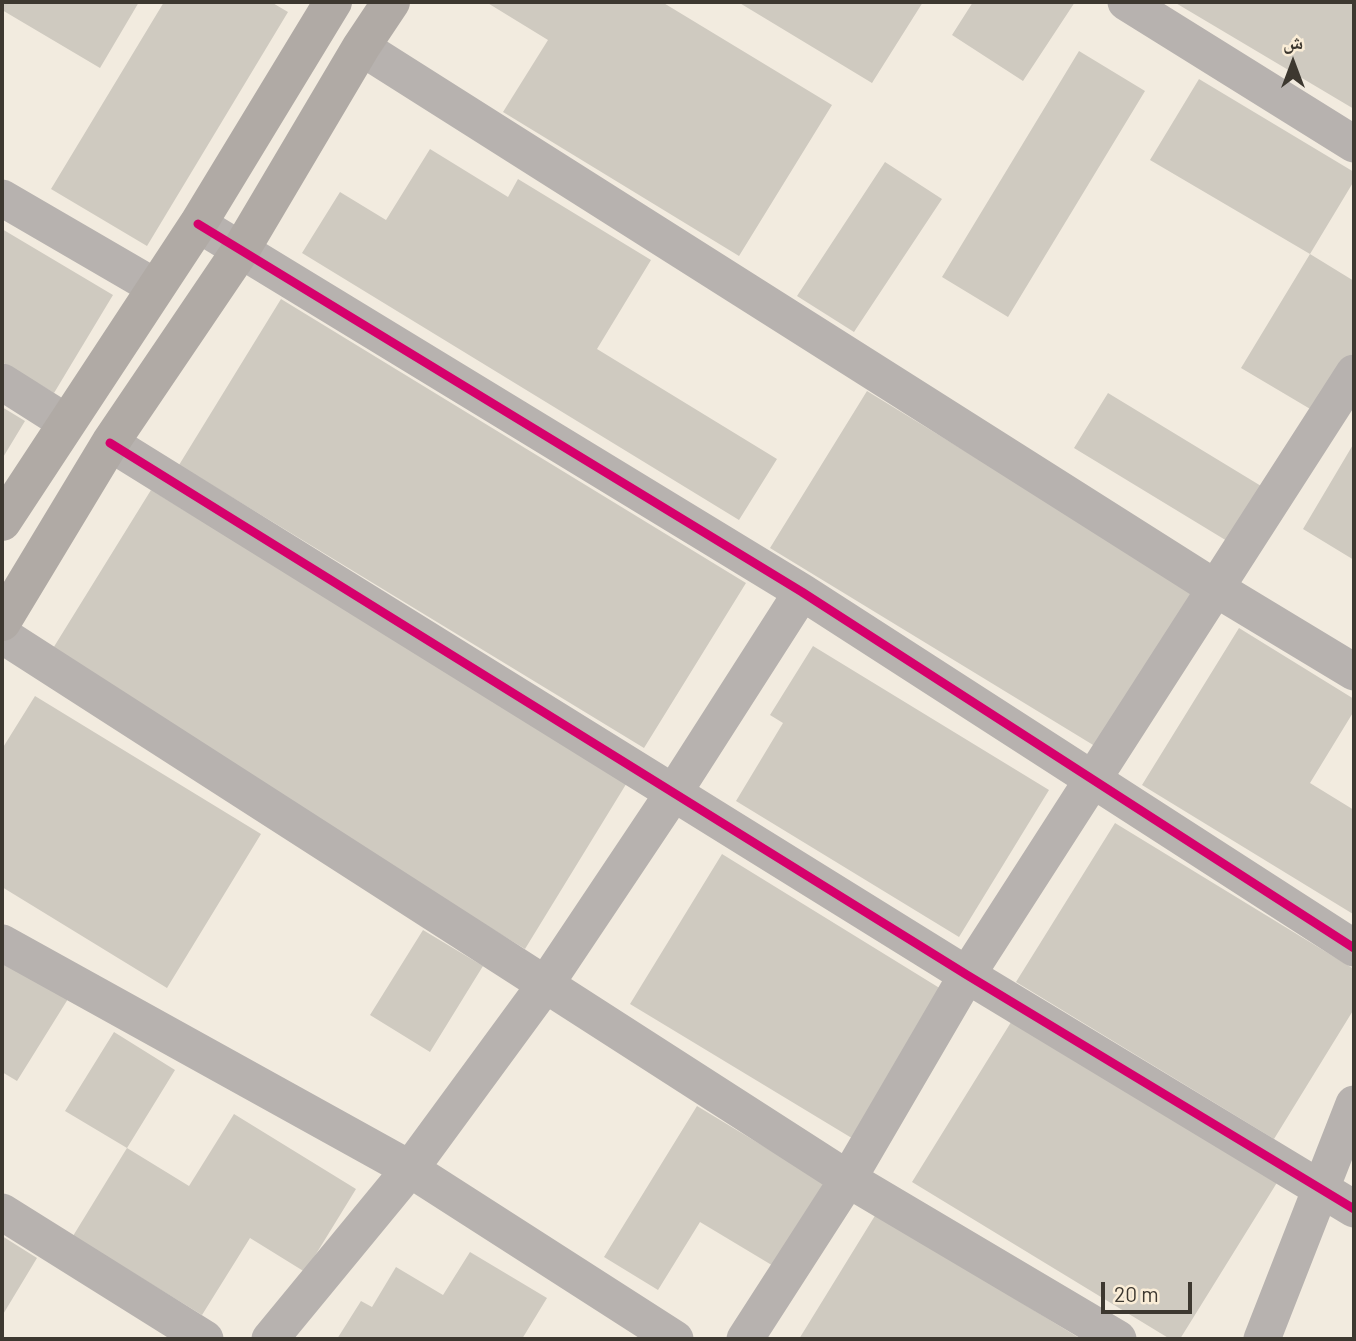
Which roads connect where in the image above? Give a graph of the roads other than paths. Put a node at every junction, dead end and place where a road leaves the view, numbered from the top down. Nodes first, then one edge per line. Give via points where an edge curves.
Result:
1 (333, 2) edge
2 (391, 2) edge
3 (1126, 2) edge
4 (360, 47) junction
5 (1354, 144) edge
6 (2, 198) edge
7 (198, 224) junction
8 (242, 248) junction
9 (155, 287) junction
10 (1354, 373) edge
11 (2, 382) edge
12 (67, 423) junction
13 (110, 443) junction
14 (2, 522) edge
15 (1215, 588) junction
16 (802, 592) junction
17 (2, 622) edge
18 (2, 635) edge
19 (1354, 672) edge
20 (1093, 778) junction
21 (674, 792) junction
22 (2, 943) edge
23 (1354, 948) edge
24 (967, 975) junction
25 (545, 985) junction
26 (1354, 1104) edge
27 (410, 1169) junction
28 (848, 1178) junction
29 (1320, 1188) junction
30 (1354, 1209) edge
31 (2, 1212) edge
32 (205, 1339) edge
33 (270, 1339) edge
34 (675, 1339) edge
35 (745, 1339) edge
36 (1118, 1339) edge
37 (1262, 1339) edge

1 - 7 main road
2 - 4 main road
3 - 5 street
4 - 8 main road
4 - 15 street
6 - 9 street
7 - 8 street
7 - 9 main road
8 - 13 main road
8 - 16 street
9 - 12 main road
10 - 15 street
11 - 12 street
12 - 14 main road
13 - 17 main road
13 - 21 street
15 - 19 street
15 - 20 street
16 - 20 street
16 - 21 street
18 - 25 street
20 - 23 street
20 - 24 street
21 - 24 street
21 - 25 street
22 - 27 street
24 - 28 street
24 - 29 street
25 - 27 street
25 - 28 street
26 - 29 street
27 - 33 street
27 - 34 street
28 - 35 street
28 - 36 street
29 - 30 street
29 - 37 street
31 - 32 street

